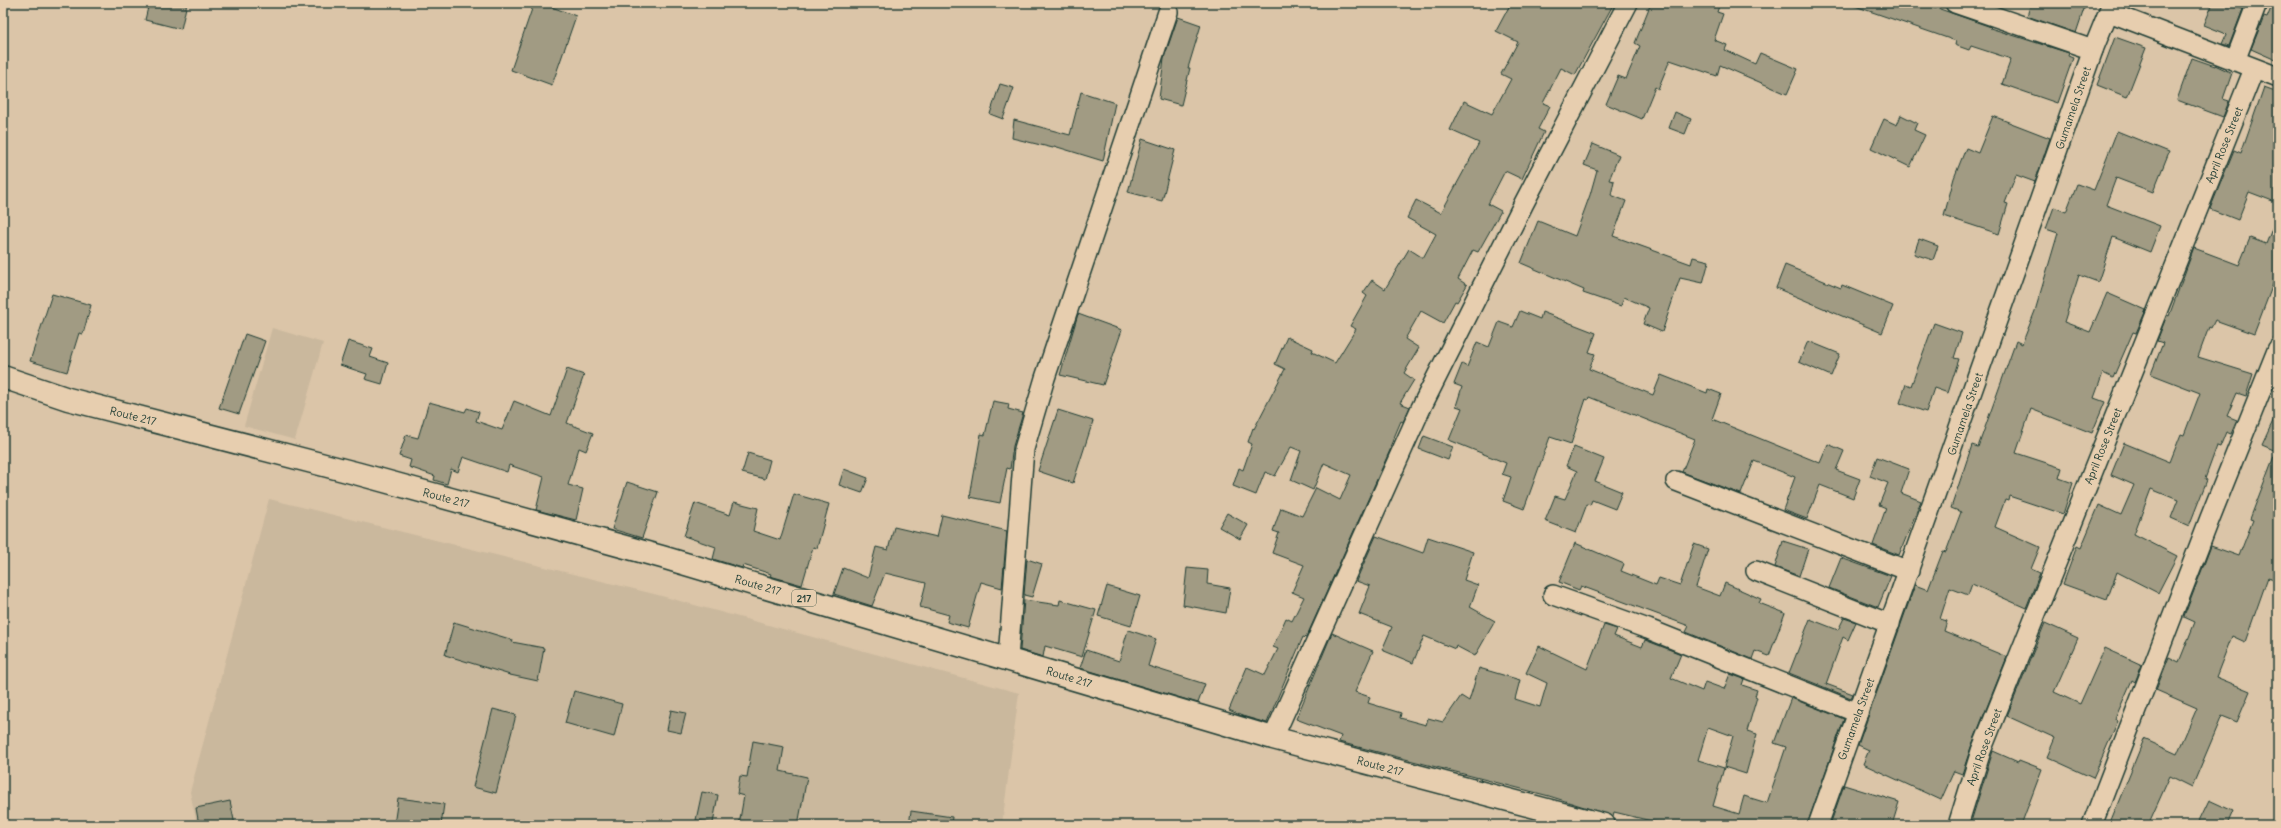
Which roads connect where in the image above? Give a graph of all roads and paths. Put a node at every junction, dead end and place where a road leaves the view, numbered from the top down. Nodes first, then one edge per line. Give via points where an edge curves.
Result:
1 (1628, 3) edge
2 (1955, 3) edge
3 (2257, 3) edge
4 (2110, 7) edge
5 (1168, 12) dead end
6 (2093, 50) junction
7 (2235, 61) junction
8 (2254, 69) junction
9 (2278, 77) edge
10 (2278, 348) edge
11 (3, 376) edge
12 (1676, 481) dead end
13 (1756, 571) dead end
14 (1909, 571) junction
15 (1553, 595) dead end
16 (1890, 624) junction
17 (1008, 658) junction
18 (1858, 712) junction
19 (1273, 738) junction
20 (1604, 825) edge
21 (1818, 825) edge
22 (1958, 825) edge
23 (2092, 825) edge

1 - 19 street via 1421,408
2 - 6 street
3 - 7 street
4 - 6 street, Gumamela Street
4 - 7 street
5 - 17 street via 1045,378 1024,449
6 - 14 street, Gumamela Street
7 - 8 street
8 - 9 street
8 - 22 street, April Rose Street via 1981,751
10 - 23 street
11 - 17 main road, Route 217 / 217 via 68,399 359,474 654,555
12 - 14 street
13 - 16 street
14 - 16 street, Gumamela Street
15 - 18 street via 1648,629
16 - 18 street, Gumamela Street
17 - 19 main road, Route 217 / 217
18 - 21 street, Gumamela Street
19 - 20 main road, Route 217 / 217

